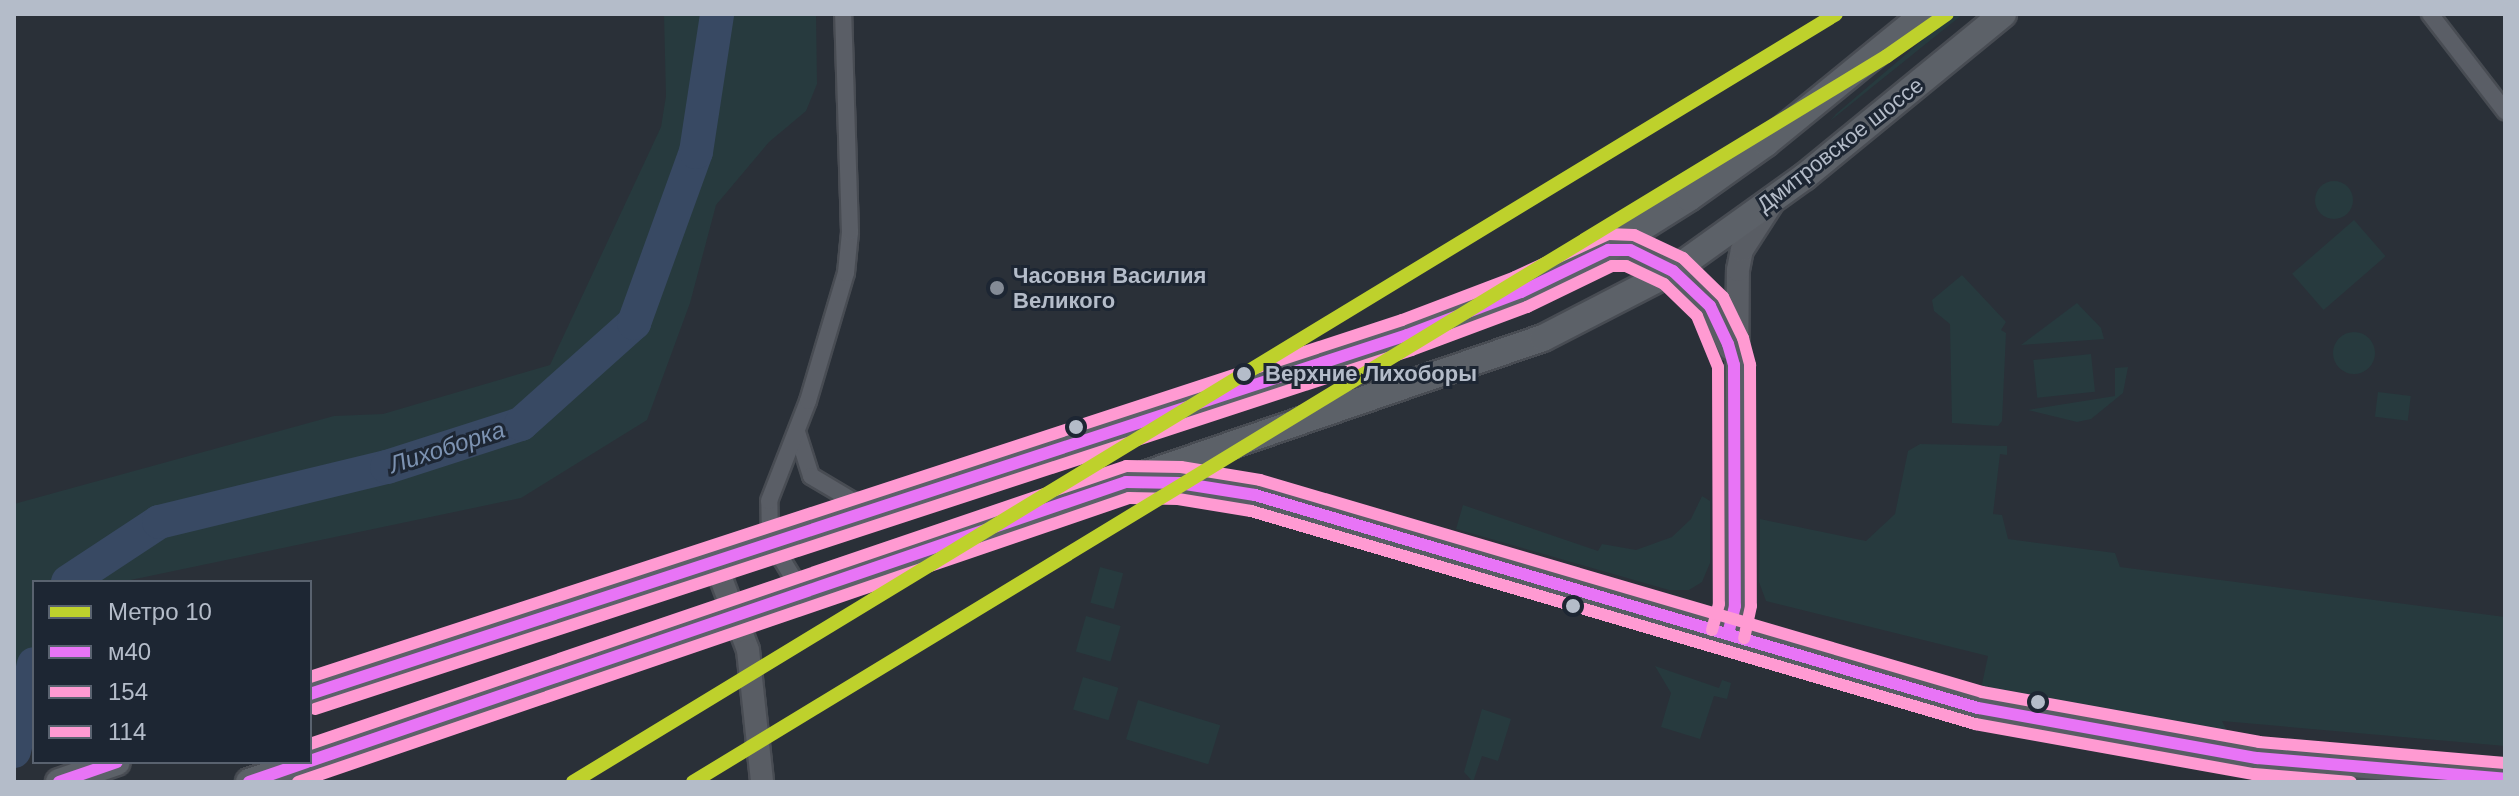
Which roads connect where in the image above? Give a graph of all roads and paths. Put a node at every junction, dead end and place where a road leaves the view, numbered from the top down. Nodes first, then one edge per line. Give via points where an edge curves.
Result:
1 (843, 14) edge
2 (1924, 14) edge
3 (2003, 14) edge
4 (2430, 14) edge
5 (2505, 111) edge
6 (1777, 196) junction
7 (1608, 250) junction
8 (1673, 271) junction
9 (1734, 365) junction
10 (797, 431) junction
11 (1126, 482) junction
12 (865, 508) junction
13 (770, 540) junction
14 (714, 560) junction
15 (800, 589) junction
16 (738, 614) junction
17 (1728, 634) junction
18 (312, 693) edge
19 (312, 762) edge
20 (111, 764) edge
21 (306, 764) edge
22 (263, 779) edge
23 (2505, 779) edge
24 (64, 780) edge
25 (762, 782) edge

1 - 10 street via 846,273
2 - 7 main road via 1766,143
3 - 6 main road, Дмитровское шоссе
4 - 5 street
6 - 8 main road, Дмитровское шоссе
6 - 9 street via 1742,250
7 - 8 street via 1651,257
7 - 12 main road via 1521,292 1407,335
8 - 9 street via 1710,306
8 - 11 main road, Дмитровское шоссе via 1543,338
9 - 17 street via 1735,606
10 - 12 street via 811,476
10 - 13 street via 769,501
11 - 15 main road, Дмитровское шоссе
11 - 17 street via 1179,483 1255,495
12 - 13 main road
13 - 14 main road
13 - 15 street
14 - 16 street
14 - 18 main road
15 - 16 main road, Дмитровское шоссе
16 - 19 main road, Дмитровское шоссе
16 - 25 street via 757,695
17 - 23 street via 1978,708 2144,741 2257,758
20 - 24 main road
21 - 22 main road, Дмитровское шоссе

